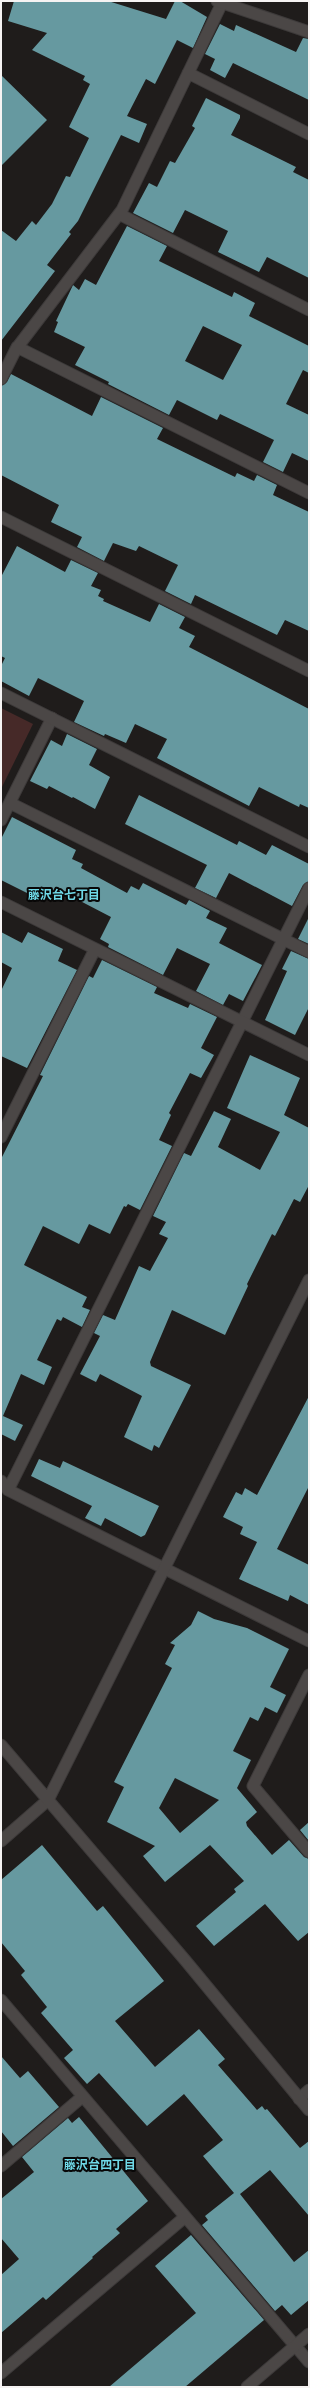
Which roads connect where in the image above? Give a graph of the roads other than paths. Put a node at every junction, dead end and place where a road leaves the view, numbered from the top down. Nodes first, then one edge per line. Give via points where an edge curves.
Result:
1 (220, 2) edge
2 (309, 32) edge
3 (188, 73) junction
4 (309, 134) edge
5 (119, 214) junction
6 (309, 310) edge
7 (17, 347) junction
8 (1, 379) edge
9 (309, 493) edge
10 (1, 517) edge
11 (309, 671) edge
12 (1, 693) edge
13 (52, 718) junction
14 (10, 803) junction
15 (1, 820) edge
16 (309, 847) edge
17 (309, 888) edge
18 (1, 902) edge
19 (283, 940) junction
20 (95, 949) junction
21 (309, 952) edge
22 (242, 1022) junction
23 (309, 1055) edge
24 (1, 1136) edge
25 (309, 1280) edge
26 (5, 1485) edge
27 (165, 1569) junction
28 (309, 1641) edge
29 (309, 1675) edge
30 (1, 1745) edge
31 (48, 1800) junction
32 (1, 1842) edge
33 (309, 1852) edge
34 (1, 2000) edge
35 (309, 2090) edge
36 (82, 2097) junction
37 (299, 2099) junction
38 (309, 2110) edge
39 (1, 2166) edge
40 (185, 2218) junction
41 (309, 2334) edge
42 (295, 2346) junction
43 (309, 2362) edge
44 (1, 2374) edge
45 (247, 2387) edge

1 - 2 street
1 - 3 street
3 - 4 street
3 - 5 street
5 - 6 street
5 - 7 street
7 - 8 street
7 - 9 street
10 - 11 street
12 - 13 street
13 - 14 street
13 - 16 street
14 - 15 street
14 - 19 street
17 - 19 street
18 - 20 street
19 - 21 street
19 - 22 street
20 - 22 street
20 - 24 street
22 - 23 street
22 - 26 street
25 - 27 street
26 - 27 street
27 - 28 street
27 - 31 street
29 - 33 street via 253,1786
30 - 31 street
31 - 32 street
31 - 37 street via 185,1960
34 - 36 street
35 - 37 street
36 - 39 street
36 - 40 street
37 - 38 street
40 - 42 street
40 - 44 street
41 - 42 street
42 - 43 street
42 - 45 street

